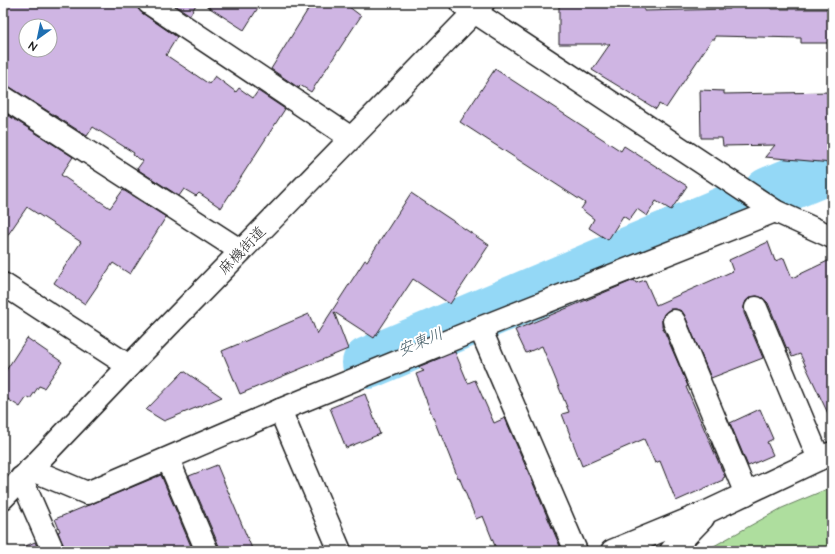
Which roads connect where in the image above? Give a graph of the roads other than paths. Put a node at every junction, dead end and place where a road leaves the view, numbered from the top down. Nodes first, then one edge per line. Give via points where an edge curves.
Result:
1 (149, 3) edge
2 (473, 6) edge
3 (3, 97) edge
4 (351, 138) junction
5 (775, 211) junction
6 (832, 237) edge
7 (241, 251) junction
8 (3, 284) edge
9 (756, 308) dead end
10 (674, 321) dead end
11 (480, 328) junction
12 (129, 366) junction
13 (280, 410) junction
14 (826, 456) edge
15 (168, 459) junction
16 (25, 473) junction
17 (746, 494) junction
18 (3, 498) edge
19 (709, 511) junction
20 (53, 551) edge
21 (208, 551) edge
22 (340, 551) edge
23 (576, 551) edge
24 (612, 551) edge
25 (671, 551) edge

1 - 4 street
2 - 4 street, 麻機街道
2 - 5 street
3 - 7 street
4 - 7 street, 麻機街道
5 - 6 street
5 - 11 street
7 - 12 street, 麻機街道
8 - 12 street
9 - 14 street
10 - 17 street
11 - 13 street
11 - 23 street
12 - 16 street, 麻機街道
13 - 15 street
13 - 22 street
14 - 17 street
15 - 16 street via 87,493
15 - 21 street
16 - 18 street, 麻機街道
16 - 20 street
17 - 19 street
19 - 24 street
19 - 25 street

